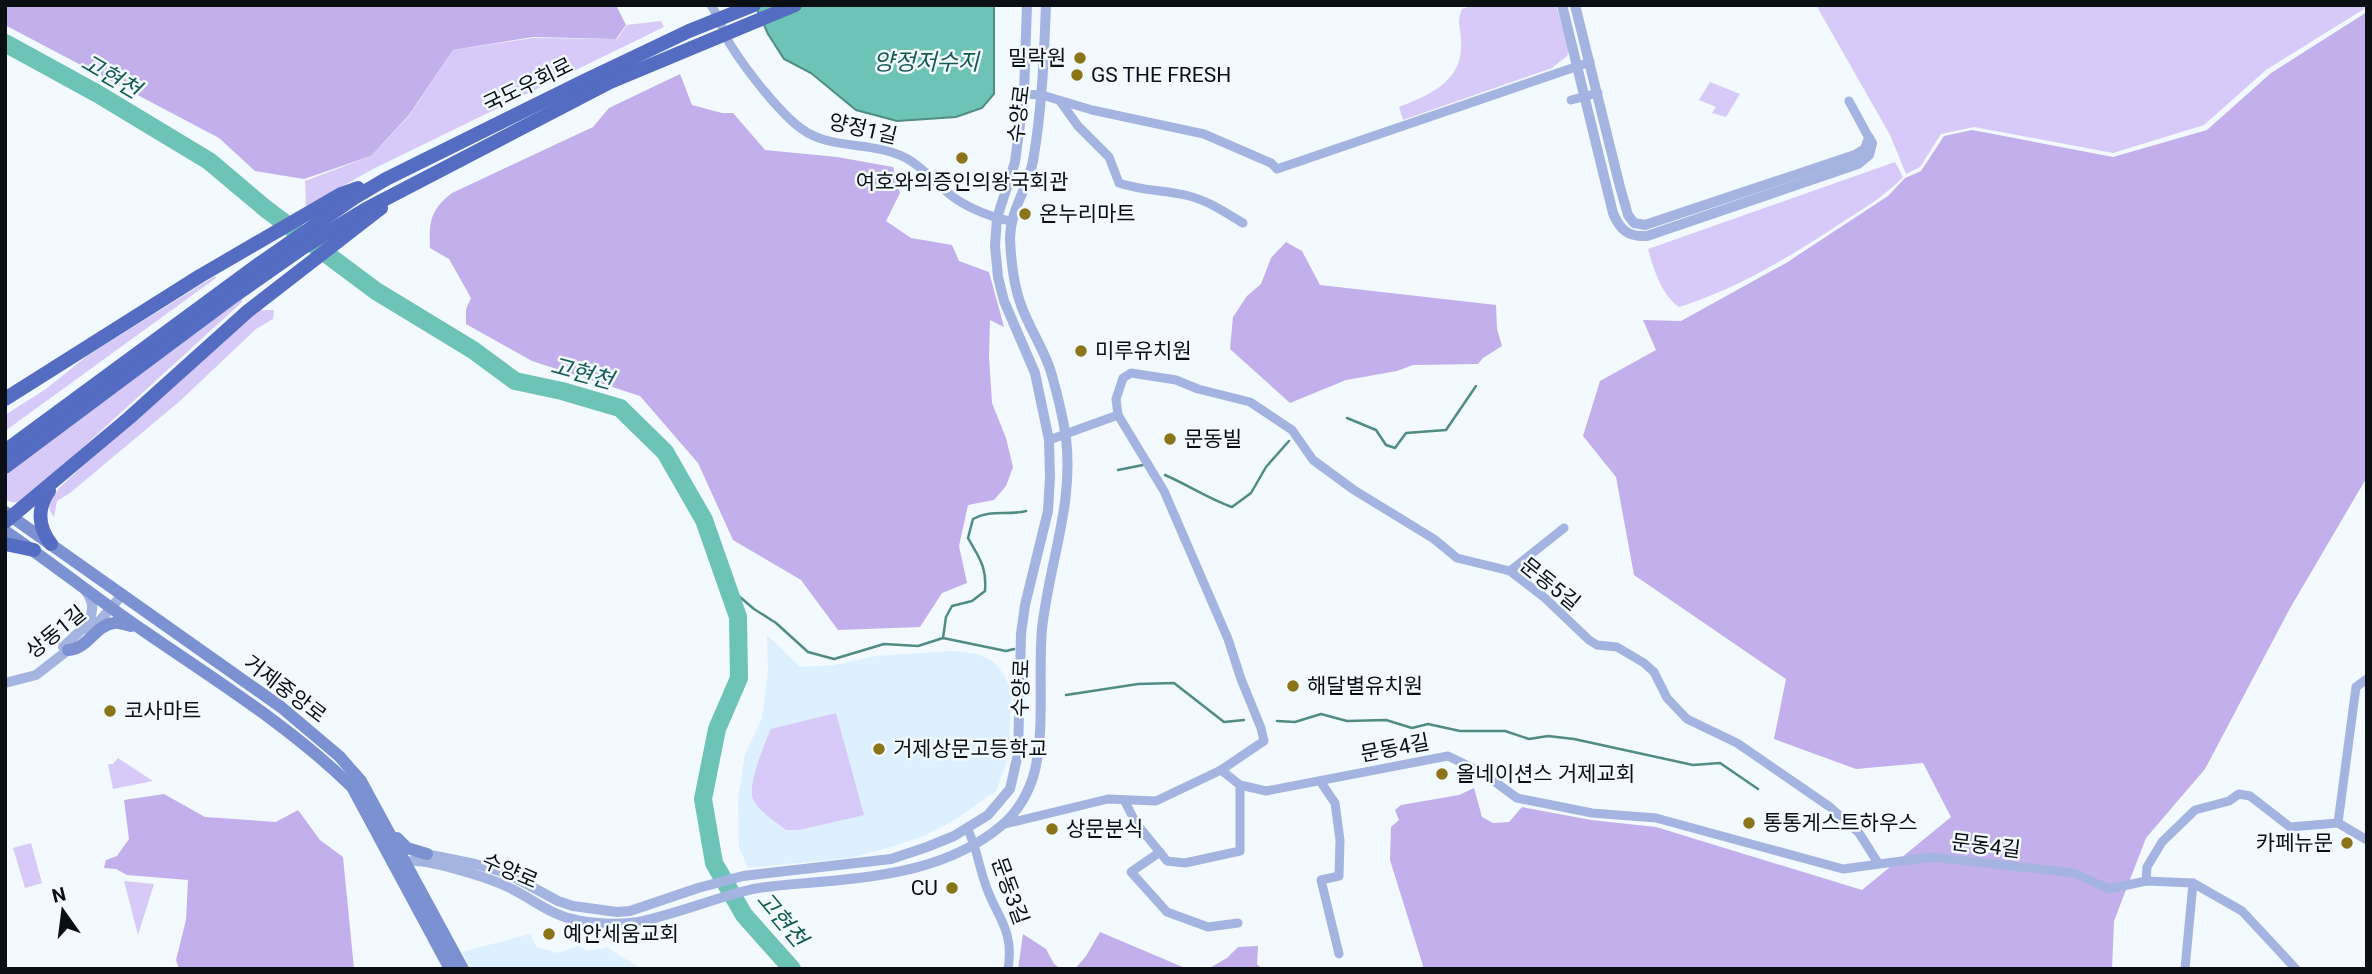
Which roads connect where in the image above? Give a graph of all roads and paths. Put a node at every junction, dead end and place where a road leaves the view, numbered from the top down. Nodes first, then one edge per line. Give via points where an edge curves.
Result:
1 (711, 5) edge
2 (754, 5) edge
3 (795, 5) edge
4 (1027, 5) edge
5 (1046, 5) edge
6 (1562, 5) edge
7 (1575, 5) edge
8 (692, 38) junction
9 (1590, 62) junction
10 (1578, 67) junction
11 (1598, 93) junction
12 (1024, 94) junction
13 (1042, 95) junction
14 (1585, 96) junction
15 (1571, 100) dead end
16 (1060, 101) junction
17 (1849, 101) dead end
18 (1869, 138) junction
19 (386, 179) junction
20 (401, 191) junction
21 (997, 218) junction
22 (1011, 220) junction
23 (1243, 223) dead end
24 (230, 292) junction
25 (68, 359) junction
26 (5, 399) edge
27 (5, 409) edge
28 (1118, 415) junction
29 (1066, 435) junction
30 (1049, 440) junction
31 (5, 452) edge
32 (5, 467) edge
33 (54, 482) junction
34 (7, 517) edge
35 (1564, 528) dead end
36 (5, 531) edge
37 (5, 544) edge
38 (51, 544) junction
39 (34, 550) junction
40 (1510, 571) junction
41 (81, 585) junction
42 (119, 593) junction
43 (109, 606) junction
44 (87, 625) junction
45 (137, 626) junction
46 (68, 650) junction
47 (5, 677) edge
48 (2367, 680) edge
49 (5, 683) edge
50 (1221, 770) junction
51 (1320, 781) junction
52 (1240, 785) junction
53 (1124, 800) junction
54 (2338, 823) junction
55 (1005, 824) junction
56 (387, 826) junction
57 (967, 828) junction
58 (2367, 841) edge
59 (975, 844) junction
60 (1160, 852) junction
61 (427, 859) junction
62 (399, 860) junction
63 (1878, 863) junction
64 (2146, 881) junction
65 (2193, 883) junction
66 (418, 884) junction
67 (1238, 923) dead end
68 (1339, 954) dead end
69 (450, 969) edge
70 (463, 969) edge
71 (1008, 969) edge
72 (2185, 969) edge
73 (2296, 969) edge

1 - 21 street, 양정1길 via 745,65 807,133 887,149 909,159 956,199
2 - 8 highway
3 - 8 highway
4 - 12 street, 수양로
5 - 13 street, 수양로
6 - 10 street
7 - 9 street
8 - 19 highway, 국도우회로
8 - 20 highway, 국도우회로
9 - 10 street
9 - 11 street
10 - 14 street
10 - 16 street via 1278,169 1205,134
11 - 14 street
11 - 18 street via 1629,215 1639,225 1855,155 1865,149
12 - 13 street
12 - 21 street, 수양로 via 1015,162
13 - 16 street
13 - 22 street, 수양로 via 1028,180
14 - 15 street
14 - 18 street via 1618,225 1635,237 1858,164 1869,155
16 - 23 street via 1109,157 1119,183 1188,196
17 - 18 street
19 - 24 highway via 312,225
19 - 25 highway via 341,194
20 - 24 highway
20 - 33 highway via 248,311
21 - 22 street, 양정1길
21 - 30 street, 수양로 via 998,277 1035,373
22 - 29 street, 수양로 via 1015,284 1051,370
24 - 31 highway
24 - 32 highway
25 - 26 highway
25 - 27 highway via 53,376
28 - 29 street
28 - 40 street, 문동5길 via 1116,399 1123,378 1131,373 1176,380 1251,402 1292,430 1313,460 1457,558
28 - 50 street via 1164,491 1261,728 1264,741
29 - 30 street
29 - 55 street, 수양로 via 1065,511 1045,603 1035,773 1022,804
30 - 57 street, 수양로 via 1048,511 1025,604 1016,768 1000,803
33 - 34 highway
33 - 38 highway via 41,509 43,534
34 - 38 main road, 거제중앙로
35 - 40 street
36 - 39 main road, 거제중앙로
37 - 39 highway
38 - 42 main road, 거제중앙로
39 - 41 main road, 거제중앙로
40 - 63 street, 문동5길 via 1589,640 1617,646 1644,663 1687,719 1737,743 1830,807 1859,833
41 - 43 main road, 거제중앙로
41 - 44 street via 91,598
42 - 43 street, 상동1길
42 - 56 main road, 거제중앙로 via 281,707 339,756 361,781
43 - 44 street, 상동1길
43 - 45 main road, 거제중앙로
43 - 46 street, 상동1길
44 - 47 street, 상동1길 via 34,669
45 - 46 main road via 110,624 82,647
45 - 62 main road, 거제중앙로 via 271,718 331,767 352,788
46 - 49 street, 상동1길 via 36,675
48 - 54 street via 2356,687
50 - 52 street
50 - 53 street via 1156,801
51 - 52 street, 문동4길 via 1266,791
51 - 63 street, 문동4길 via 1448,756 1483,773 1517,798 1592,813 1656,818 1843,869
51 - 68 street via 1335,803 1338,828 1339,876 1321,880
52 - 60 street via 1240,850 1185,863 1167,861
53 - 55 street via 1108,799
53 - 60 street
54 - 58 street
54 - 64 street via 2290,827 2250,796 2239,794 2195,810 2162,842 2147,867
55 - 59 street, 수양로
56 - 61 main road via 402,844
56 - 62 main road, 거제중앙로
57 - 59 street, 문동3길
57 - 61 street, 수양로 via 891,859 743,876 629,911 589,909 558,901 506,873
59 - 61 street, 수양로 via 895,873 753,889 633,923 572,919 508,887
59 - 71 street, 문동3길 via 984,882 1010,944
60 - 67 street via 1131,872 1167,912 1208,927
61 - 62 street, 수양로
61 - 66 street via 418,868
62 - 66 main road, 거제중앙로
62 - 69 main road, 거제중앙로
63 - 64 street, 문동4길 via 1931,857 2074,873 2109,889
64 - 65 street, 문동4길
65 - 72 street
65 - 73 street, 문동4길 via 2242,911
66 - 70 main road, 거제중앙로

